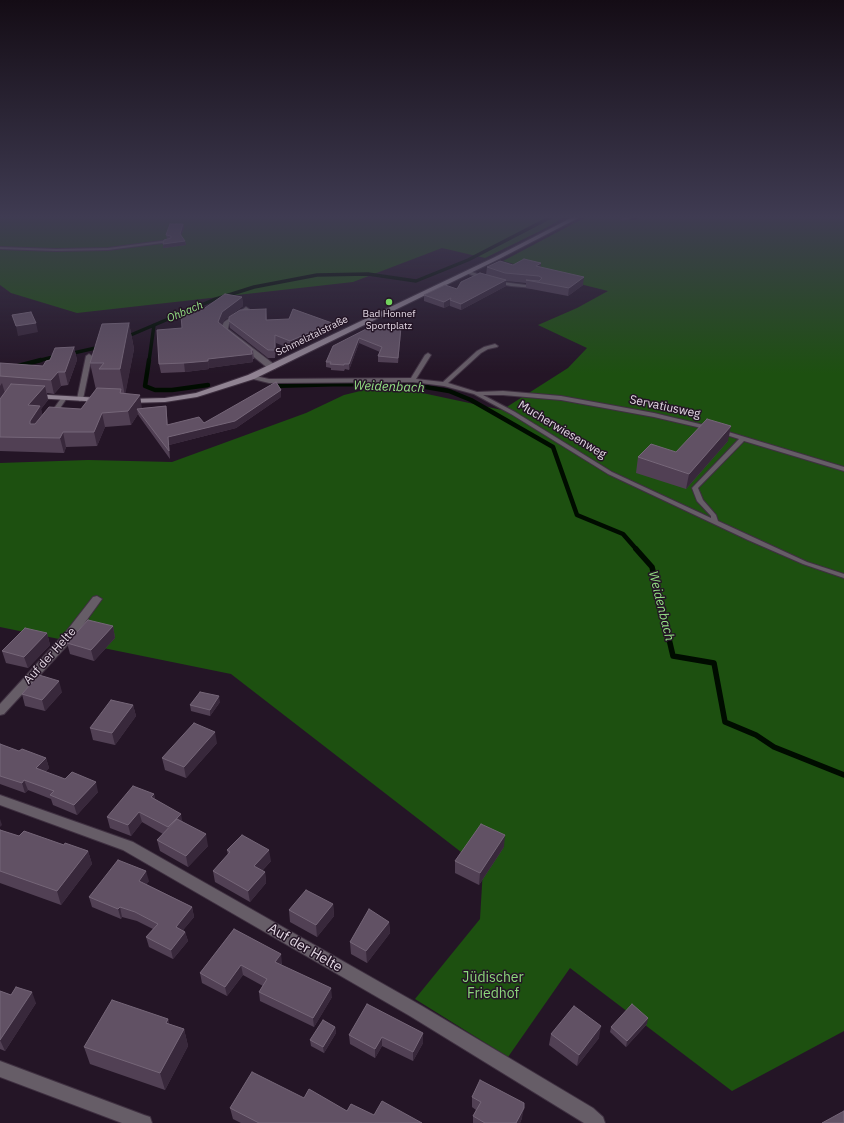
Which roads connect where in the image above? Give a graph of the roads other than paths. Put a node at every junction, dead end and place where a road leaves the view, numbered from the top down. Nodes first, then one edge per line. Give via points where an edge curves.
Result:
1 (473, 269) edge
2 (468, 272) junction
3 (538, 287) edge
4 (246, 309) edge
5 (495, 346) dead end
6 (428, 355) dead end
7 (89, 356) dead end
8 (272, 367) junction
9 (251, 377) junction
10 (413, 380) junction
11 (444, 384) junction
12 (476, 393) junction
13 (27, 395) edge
14 (64, 398) junction
15 (80, 399) junction
16 (51, 417) edge
17 (743, 438) junction
18 (844, 469) edge
19 (715, 523) junction
20 (844, 576) edge
21 (97, 599) dead end
22 (0, 710) edge
23 (0, 800) edge
24 (0, 1069) edge
25 (144, 1123) edge
26 (596, 1123) edge

1 - 2 main road, Schmelztalstraße
2 - 3 lane via 503,283
2 - 8 main road, Schmelztalstraße
4 - 8 street, Schmelztalstraße via 226,323 224,330
5 - 11 lane via 478,352
6 - 10 lane
7 - 15 lane
8 - 9 main road, Schmelztalstraße
9 - 10 lane, Mucherwiesenweg via 269,381
9 - 15 main road, Schmelztalstraße via 197,395 164,400
10 - 11 lane, Mucherwiesenweg
11 - 12 lane, Mucherwiesenweg
12 - 17 lane, Servatiusweg via 561,398 687,422
12 - 19 lane, Mucherwiesenweg via 610,473
13 - 14 main road, Schmelztalstraße
14 - 15 main road, Schmelztalstraße
14 - 16 lane
17 - 18 lane, Servatiusweg
17 - 19 lane via 695,488 700,501 714,516
19 - 20 lane, Mucherwiesenweg via 805,563
21 - 22 street, Auf der Helte via 69,636
23 - 26 street, Auf der Helte via 128,846 416,1011 587,1114
24 - 25 street

